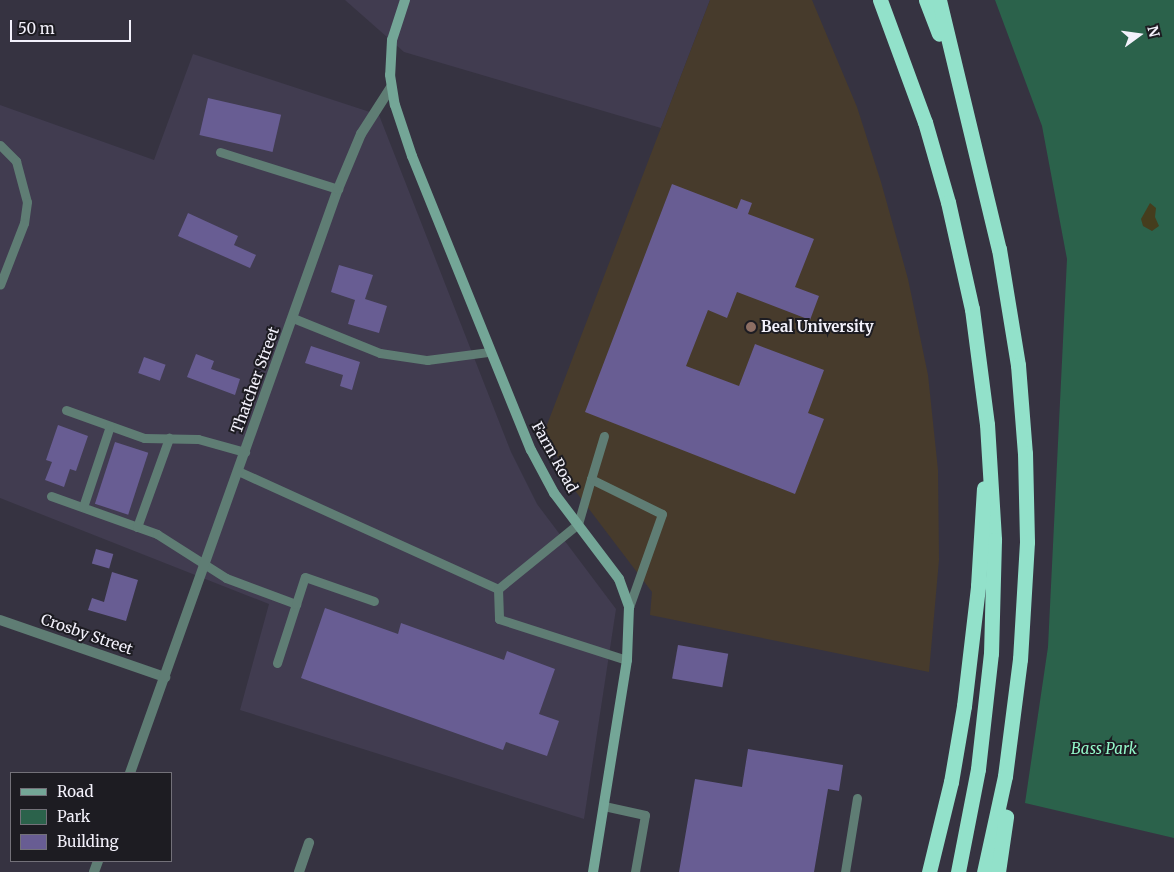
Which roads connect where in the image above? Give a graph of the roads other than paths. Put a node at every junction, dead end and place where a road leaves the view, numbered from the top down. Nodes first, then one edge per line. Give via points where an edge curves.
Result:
1 (405, 0) edge
2 (880, 0) edge
3 (926, 0) edge
4 (939, 0) edge
5 (392, 87) junction
6 (972, 135) junction
7 (0, 146) edge
8 (220, 152) dead end
9 (338, 189) junction
10 (0, 285) edge
11 (293, 318) junction
12 (489, 352) junction
13 (985, 396) junction
14 (66, 410) dead end
15 (110, 426) junction
16 (604, 436) dead end
17 (169, 438) junction
18 (245, 452) junction
19 (238, 471) junction
20 (591, 479) junction
21 (51, 496) dead end
22 (82, 507) junction
23 (578, 524) junction
24 (137, 527) junction
25 (206, 562) junction
26 (498, 589) junction
27 (374, 601) dead end
28 (296, 604) junction
29 (629, 607) junction
30 (0, 620) edge
31 (1020, 659) junction
32 (628, 660) junction
33 (277, 663) dead end
34 (165, 677) junction
35 (130, 772) edge
36 (858, 798) dead end
37 (604, 806) junction
38 (310, 843) dead end
39 (299, 872) edge
40 (593, 872) edge
41 (636, 872) edge
42 (845, 872) edge
43 (929, 872) edge
44 (958, 872) edge
45 (984, 872) edge
46 (998, 872) edge

1 - 5 street via 392,40
2 - 13 highway via 922,114 948,202 967,281
3 - 6 highway
4 - 6 highway
5 - 9 street, Thatcher Street via 360,134
5 - 12 street, Farm Road via 412,156
6 - 31 highway via 1001,259 1021,394 1027,542
7 - 10 lane via 16,161 27,202 24,223
8 - 9 lane
9 - 11 street, Thatcher Street
11 - 12 lane via 380,353 427,360
11 - 18 street, Thatcher Street
12 - 23 street, Farm Road via 538,466
13 - 43 highway via 982,541 970,670 951,782
13 - 44 highway via 994,509 991,653 979,762
14 - 15 lane
15 - 17 lane via 144,438
15 - 22 lane
16 - 20 lane
17 - 18 lane via 198,439
17 - 24 lane
18 - 19 street, Thatcher Street
19 - 25 street, Thatcher Street
19 - 26 lane
20 - 23 lane
20 - 29 lane via 662,514
21 - 22 lane
22 - 24 lane
23 - 26 lane
23 - 29 street, Farm Road via 619,579
24 - 25 lane via 167,538
25 - 28 lane via 226,578
25 - 34 street, Thatcher Street
26 - 32 lane via 499,619
27 - 28 lane via 305,577
28 - 33 lane
29 - 32 street, Farm Road
30 - 34 street, Crosby Street
31 - 45 highway via 1005,776
31 - 46 highway via 1014,757
32 - 37 street, Farm Road
34 - 35 street, Thatcher Street
36 - 42 lane
37 - 40 street, Farm Road
37 - 41 lane via 645,815
38 - 39 street

